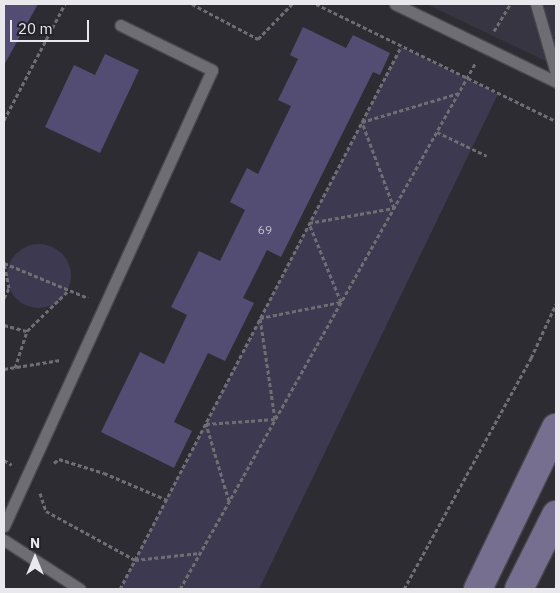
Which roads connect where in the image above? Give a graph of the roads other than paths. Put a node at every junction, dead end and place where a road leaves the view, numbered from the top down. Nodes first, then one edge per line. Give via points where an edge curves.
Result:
1 (395, 4) edge
2 (536, 4) edge
3 (120, 25) dead end
4 (556, 73) edge
5 (556, 82) edge
6 (556, 428) edge
7 (556, 515) edge
8 (4, 526) edge
9 (4, 540) edge
10 (80, 589) edge
11 (478, 589) edge
12 (519, 589) edge

1 - 5 lane
2 - 4 lane
3 - 8 lane via 212,70
6 - 11 main road
7 - 12 main road
9 - 10 lane

